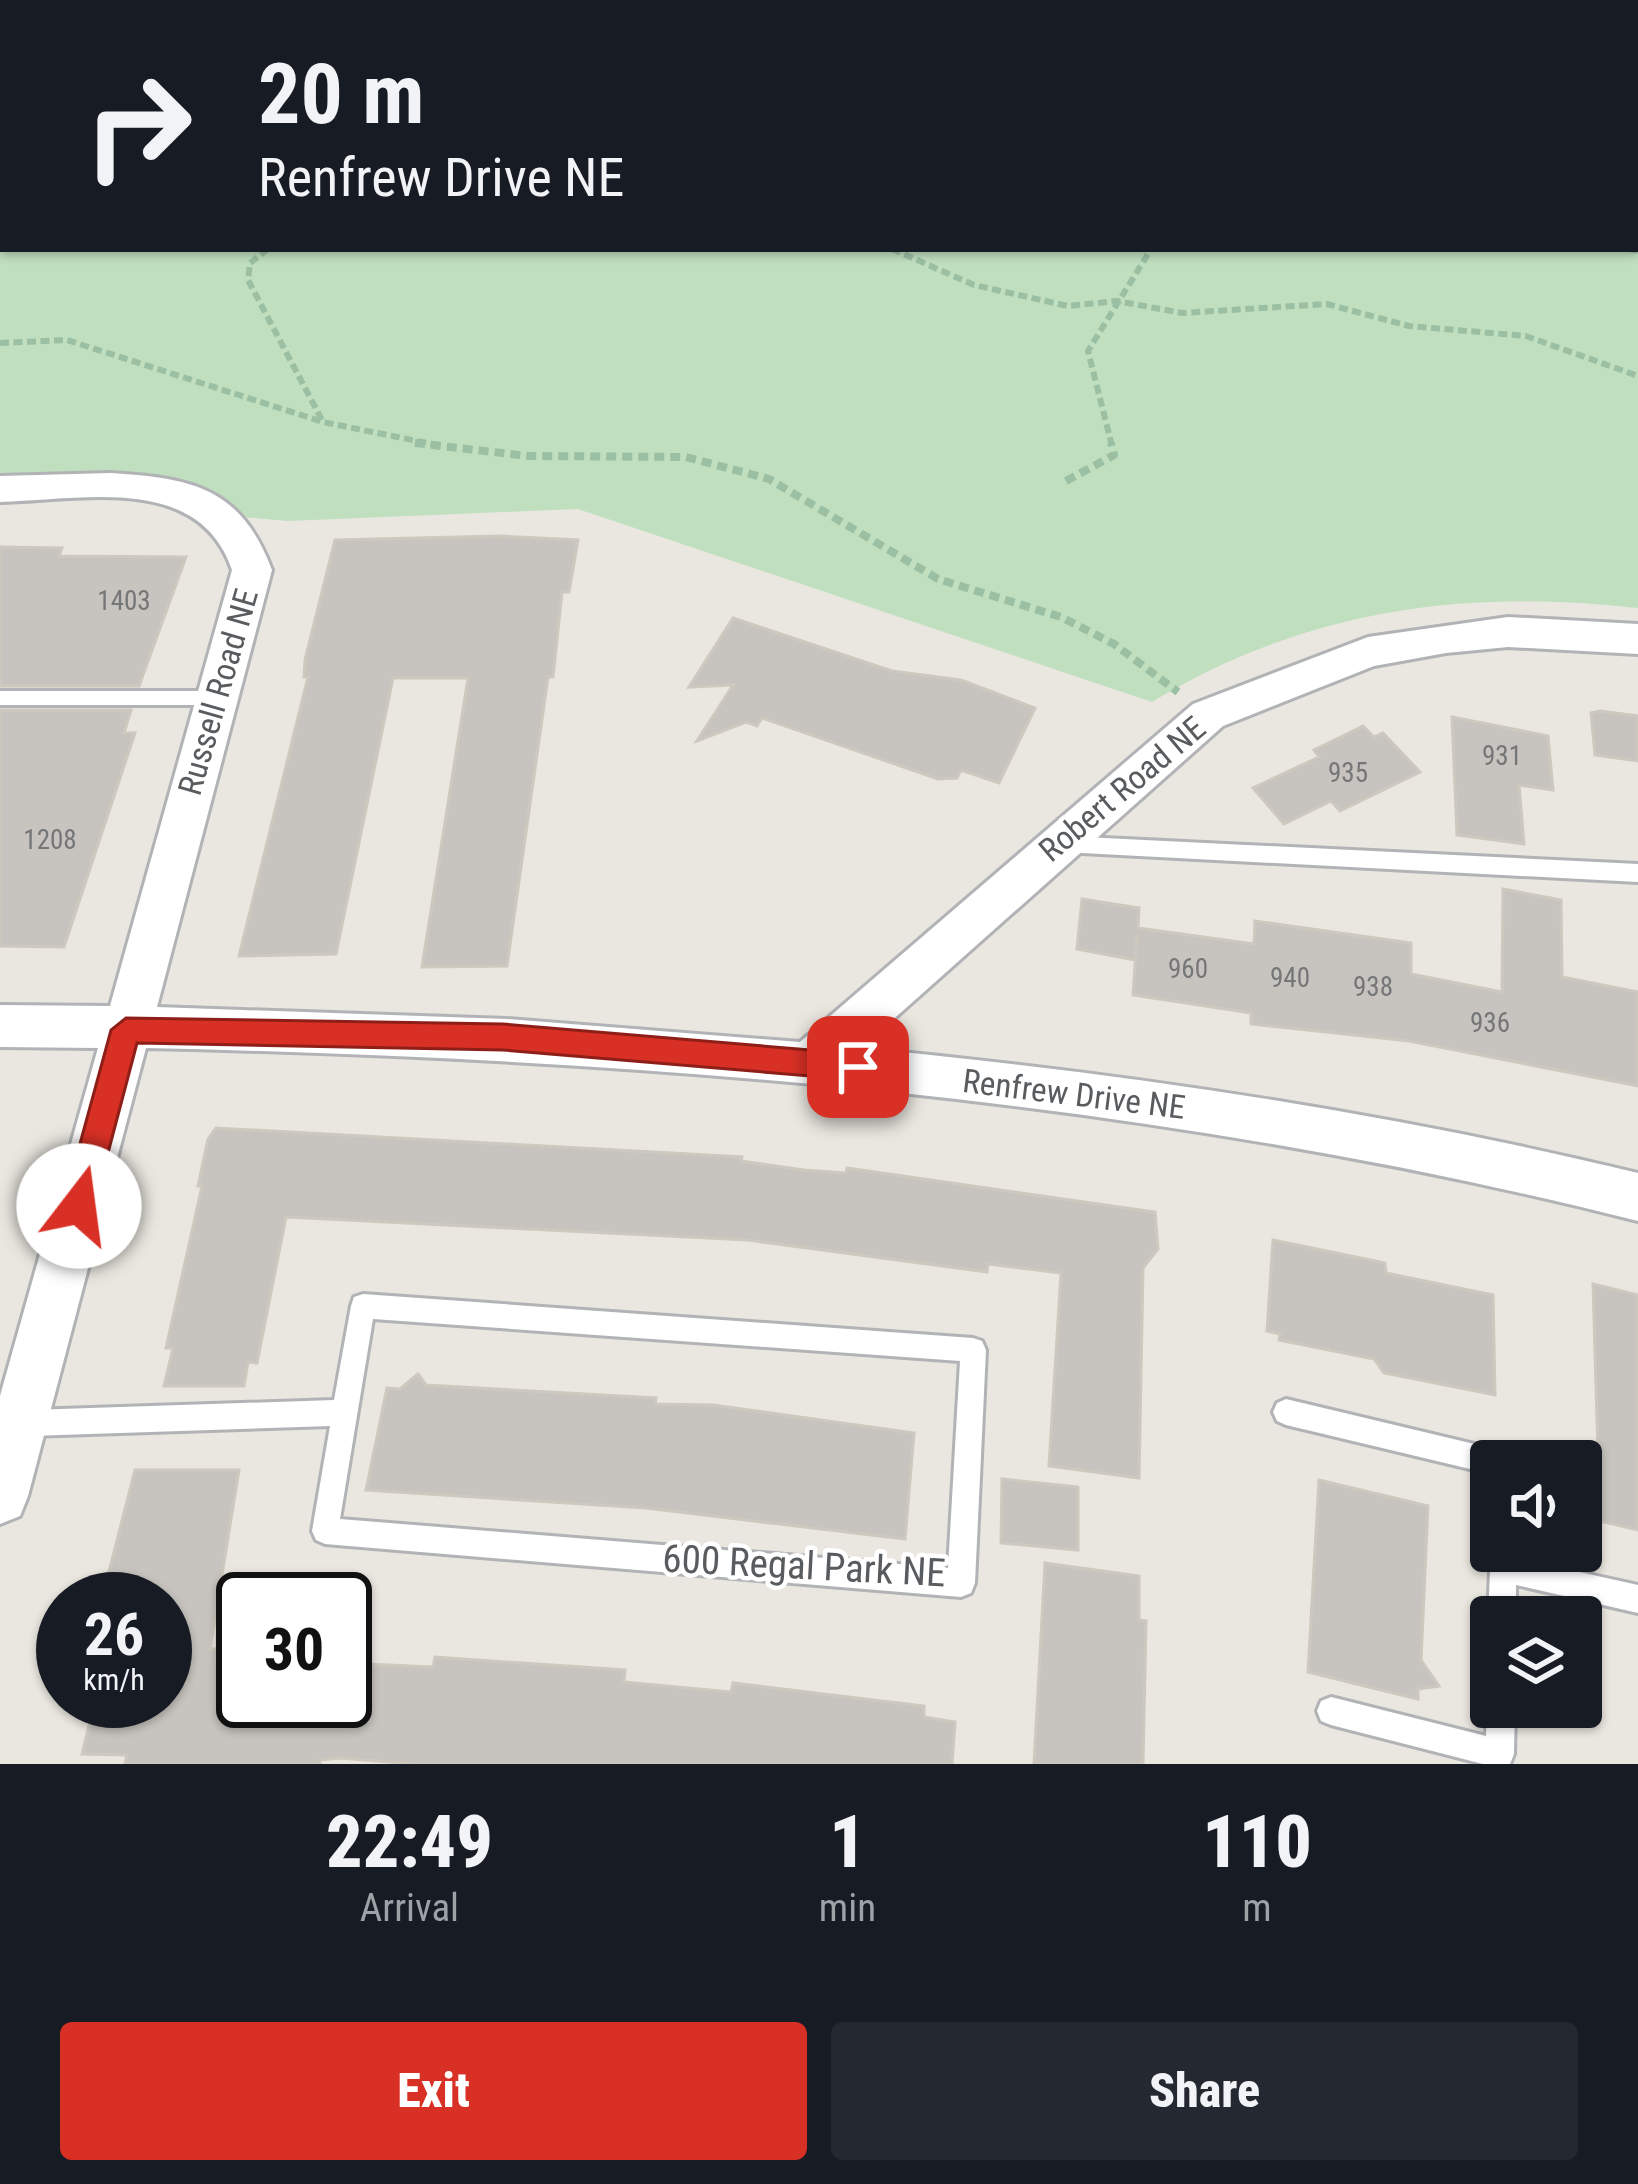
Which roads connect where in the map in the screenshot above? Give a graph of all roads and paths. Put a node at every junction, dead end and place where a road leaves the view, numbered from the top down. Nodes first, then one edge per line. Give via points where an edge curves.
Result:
1 (264, 252) edge
2 (899, 252) edge
3 (1149, 252) edge
4 (1118, 301) junction
5 (0, 343) edge
6 (1638, 376) edge
7 (323, 422) junction
8 (1066, 482) dead end
9 (0, 489) edge
10 (1638, 639) edge
11 (0, 698) edge
12 (216, 698) junction
13 (1208, 716) junction
14 (1055, 844) junction
15 (1638, 873) edge
16 (0, 1026) edge
17 (126, 1030) junction
18 (812, 1061) junction
19 (1638, 1197) edge
20 (1286, 1412) dead end
21 (344, 1413) junction
22 (10, 1424) edge
23 (1470, 1456) edge
24 (0, 1496) edge
25 (1545, 1572) edge
26 (1638, 1599) edge
27 (1331, 1711) dead end
28 (1501, 1728) edge

1 - 7 path via 250,263 248,280
2 - 4 path via 974,285 1068,306
3 - 4 path
4 - 6 path via 1182,314 1328,304 1409,326 1526,336
4 - 8 path via 1088,351 1114,454
5 - 7 path via 67,340
7 - 13 path via 528,456 686,457 769,479 938,579 1060,617 1114,644
9 - 12 street, Russell Road NE via 177,492 230,516 246,537 253,570
10 - 13 street, Robert Road NE via 1508,632 1446,638 1368,652
11 - 12 lane
12 - 17 street, Russell Road NE
13 - 14 street, Robert Road NE
14 - 15 lane
14 - 18 street, Robert Road NE
16 - 17 street, Renfrew Drive NE
17 - 18 street, Renfrew Drive NE via 503,1037
17 - 22 street, Russell Road NE
18 - 19 street, Renfrew Drive NE via 1221,1112
20 - 23 lane
21 - 21 lane, 600 Regal Park NE via 325,1531 962,1583 973,1350 363,1306
21 - 22 lane
22 - 24 street, Russell Road NE
25 - 26 lane
27 - 28 lane via 1500,1754

